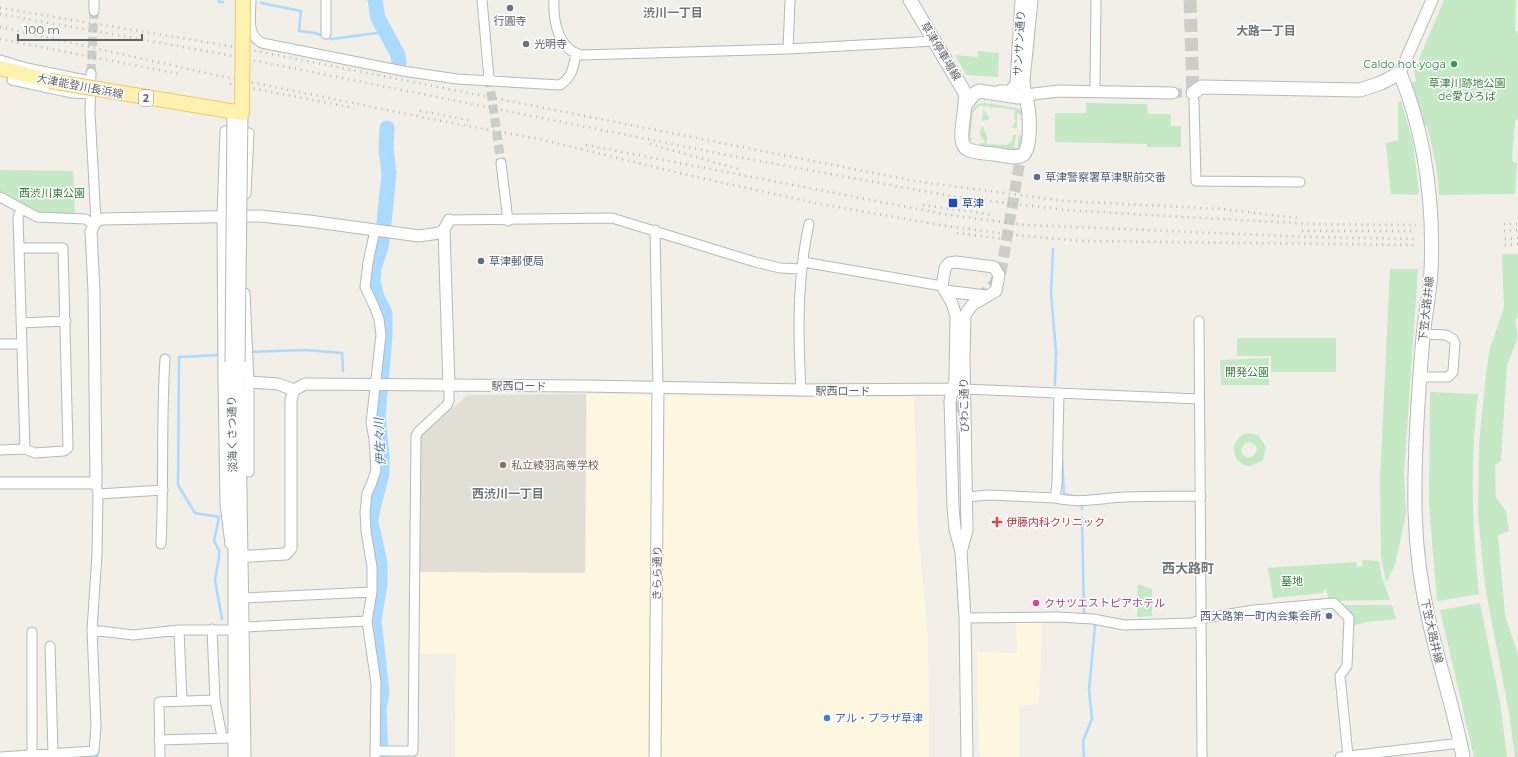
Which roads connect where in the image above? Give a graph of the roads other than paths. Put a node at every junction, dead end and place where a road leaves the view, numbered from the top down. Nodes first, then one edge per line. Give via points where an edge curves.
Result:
1 (94, 0) edge
2 (234, 0) edge
3 (243, 0) edge
4 (251, 0) edge
5 (326, 0) edge
6 (482, 0) edge
7 (554, 0) edge
8 (790, 0) edge
9 (910, 0) edge
10 (1021, 0) edge
11 (1032, 0) edge
12 (1096, 0) edge
13 (1432, 0) edge
14 (94, 11) tunnel mouth
15 (326, 34) dead end
16 (935, 40) junction
17 (788, 49) junction
18 (576, 54) junction
19 (0, 60) edge
20 (0, 68) edge
21 (1400, 73) junction
22 (489, 78) tunnel mouth
23 (12, 80) dead end
24 (1096, 91) junction
25 (994, 92) junction
26 (1173, 93) tunnel mouth
27 (90, 94) junction
28 (1025, 95) junction
29 (1193, 97) joint
30 (966, 104) junction
31 (237, 112) junction
32 (501, 163) tunnel mouth
33 (1300, 182) dead end
34 (0, 197) edge
35 (21, 209) junction
36 (222, 216) junction
37 (245, 216) junction
38 (449, 220) joint
39 (508, 220) junction
40 (95, 223) junction
41 (809, 224) dead end
42 (444, 230) junction
43 (655, 230) junction
44 (380, 231) junction
45 (19, 248) junction
46 (802, 266) junction
47 (943, 289) junction
48 (986, 296) junction
49 (66, 321) junction
50 (1199, 321) dead end
51 (21, 323) junction
52 (1423, 334) junction
53 (0, 344) edge
54 (21, 344) junction
55 (165, 359) dead end
56 (1420, 377) junction
57 (249, 382) junction
58 (375, 386) junction
59 (448, 386) junction
60 (658, 388) junction
61 (964, 389) junction
62 (294, 390) junction
63 (801, 390) junction
64 (952, 390) junction
65 (1059, 393) junction
66 (1199, 399) junction
67 (958, 412) tunnel mouth
68 (26, 449) junction
69 (0, 450) edge
70 (249, 472) dead end
71 (0, 482) edge
72 (97, 488) junction
73 (164, 490) junction
74 (1201, 496) junction
75 (967, 497) junction
76 (1055, 498) junction
77 (161, 544) dead end
78 (962, 552) junction
79 (238, 557) junction
80 (372, 592) junction
81 (245, 598) junction
82 (965, 618) junction
83 (1200, 620) junction
84 (367, 622) junction
85 (239, 628) junction
86 (92, 630) junction
87 (179, 630) junction
88 (212, 630) junction
89 (32, 632) dead end
90 (50, 646) dead end
91 (215, 700) junction
92 (182, 701) junction
93 (222, 737) junction
94 (234, 738) junction
95 (159, 740) junction
96 (1461, 743) junction
97 (378, 753) edge
98 (53, 754) junction
99 (97, 754) edge
100 (32, 755) junction
101 (1344, 756) edge
102 (6, 757) edge
103 (160, 757) edge
104 (234, 757) edge
105 (245, 757) edge
106 (655, 757) edge
107 (967, 757) edge
108 (1202, 757) edge
109 (1463, 757) edge

1 - 14 street
2 - 31 main road
3 - 31 main road, bridge
4 - 18 street via 250,30 262,43 403,71 467,81 560,85 568,79 573,70
5 - 15 street
6 - 22 street
7 - 18 street via 558,35
8 - 17 street
9 - 16 main road, 草津停車場線
10 - 25 street, サンサン通り via 1016,84 1010,91
11 - 28 street, サンサン通り via 1024,80
12 - 24 street
13 - 21 street
16 - 17 street
16 - 30 main road, 草津停車場線 via 964,89
17 - 18 street
19 - 27 street via 27,68 91,77
20 - 31 main road, 大津能登川長浜線 / 2, bridge via 50,81
21 - 29 main road via 1360,90 1201,86
21 - 52 main road, 下笠大路井線 via 1422,148 1428,180 1431,266
23 - 27 street via 72,93
24 - 26 street
24 - 28 street via 1060,91
25 - 28 main road via 1018,97
25 - 30 main road via 977,92
27 - 40 street
28 - 30 main road, 草津停車場線 via 1030,120 1026,152 1018,157 965,148 961,140
29 - 33 street via 1196,181
31 - 79 street, 淡海くさつ通り, bridge via 235,362
32 - 39 street
34 - 35 street
35 - 40 street via 37,218 85,219
35 - 45 street via 18,217
36 - 37 street
36 - 37 street via 225,131 249,133
36 - 40 street via 102,219
36 - 79 street via 225,504 229,541
37 - 44 street via 309,221
37 - 57 street via 245,302
38 - 39 street
38 - 42 street
39 - 43 street via 612,218
40 - 72 street via 91,231
41 - 46 street
42 - 44 street via 433,235 418,236
42 - 59 street
43 - 46 street via 755,262 780,268
43 - 60 street
44 - 58 street via 368,263 365,287 379,320 379,362
45 - 49 street via 63,248
45 - 51 street
46 - 47 street
46 - 63 street via 799,349
47 - 48 street
47 - 48 street, びわこ通り via 945,268 952,262 991,266 999,275 997,288
47 - 64 street, びわこ通り via 952,303 956,316 955,379
48 - 61 street, びわこ通り via 972,305 965,315
49 - 51 street
49 - 68 street via 64,341 68,448 64,451 34,453
50 - 66 street
51 - 54 street
52 - 56 main road, 下笠大路井線
52 - 56 street via 1446,335 1453,339 1453,372 1448,377
53 - 54 street
54 - 68 street
55 - 73 street
56 - 96 main road, 下笠大路井線 via 1415,470 1418,551 1429,623
57 - 62 street via 278,384
57 - 70 street
58 - 59 street, 駅西ロード
58 - 62 street, 駅西ロード via 305,384
58 - 80 street via 371,423 376,470 372,486 367,493 365,512 372,567
59 - 60 street, 駅西ロード
59 - 97 street via 447,405 418,432 415,442 413,751
60 - 63 street, 駅西ロード
60 - 106 street, きらら通り
61 - 64 street, 駅西ロード
61 - 65 street
61 - 75 street, びわこ通り
62 - 79 street via 290,416 291,548 286,554
63 - 64 street, 駅西ロード
64 - 78 street, びわこ通り via 950,397 954,529
65 - 66 street
65 - 76 street
66 - 74 street
67 - 78 street
68 - 69 street
71 - 72 street
72 - 73 street
72 - 86 street via 97,554
73 - 77 street
74 - 76 street via 1101,498 1085,501
74 - 83 street
75 - 76 street via 988,495
75 - 78 street, びわこ通り via 967,530
78 - 82 street, びわこ通り
79 - 81 street, 淡海くさつ通り
79 - 85 street, 淡海くさつ通り
80 - 81 street
80 - 84 street
81 - 85 street, 淡海くさつ通り
82 - 83 street via 1070,617 1124,625 1192,623
82 - 107 street, びわこ通り
83 - 101 street via 1282,607 1334,603 1347,615 1347,666 1340,676
83 - 108 street
84 - 85 street
84 - 97 street via 376,683
85 - 88 street
85 - 94 street, 淡海くさつ通り
85 - 105 street, 淡海くさつ通り
86 - 87 street via 133,635
86 - 99 street
87 - 88 street
87 - 92 street
88 - 91 street
89 - 100 street
90 - 98 street
91 - 92 street
91 - 93 street
92 - 95 street via 159,702
93 - 94 street
93 - 95 street
94 - 104 street, 淡海くさつ通り
95 - 103 street
96 - 101 street
96 - 109 main road, 下笠大路井線
98 - 99 street
98 - 100 street
100 - 102 street

